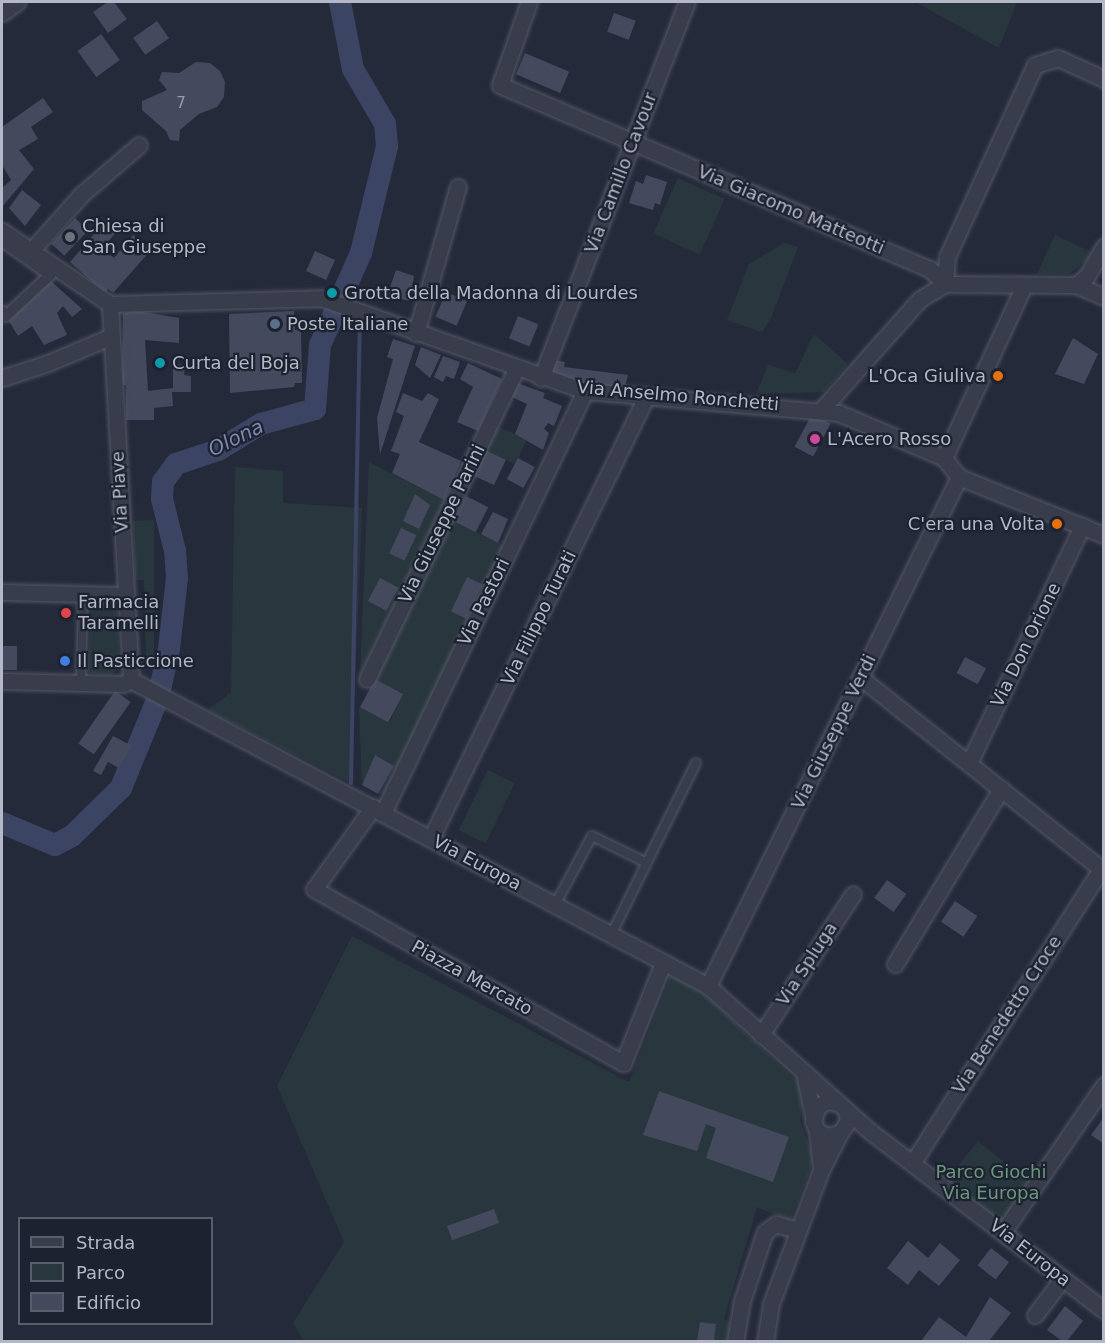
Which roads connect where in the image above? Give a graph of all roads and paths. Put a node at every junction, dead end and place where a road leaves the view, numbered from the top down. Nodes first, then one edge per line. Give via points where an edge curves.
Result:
1 (17, 2) edge
2 (529, 2) edge
3 (687, 2) edge
4 (2, 13) edge
5 (1104, 79) edge
6 (632, 143) junction
7 (139, 145) dead end
8 (458, 186) dead end
9 (2, 231) edge
10 (2, 241) edge
11 (1104, 247) edge
12 (32, 251) junction
13 (945, 284) junction
14 (1076, 285) junction
15 (1024, 286) junction
16 (1104, 297) edge
17 (110, 304) junction
18 (2, 311) edge
19 (417, 333) junction
20 (112, 336) junction
21 (516, 369) junction
22 (2, 378) edge
23 (541, 378) junction
24 (585, 391) junction
25 (646, 397) junction
26 (822, 409) junction
27 (944, 458) junction
28 (959, 477) junction
29 (1082, 526) junction
30 (1104, 535) edge
31 (2, 592) edge
32 (83, 594) junction
33 (125, 595) junction
34 (861, 678) junction
35 (367, 679) dead end
36 (131, 680) junction
37 (2, 681) edge
38 (81, 683) junction
39 (696, 763) dead end
40 (969, 763) junction
41 (1001, 789) junction
42 (378, 810) junction
43 (431, 838) junction
44 (647, 862) junction
45 (1102, 870) edge
46 (853, 894) dead end
47 (555, 905) junction
48 (611, 935) junction
49 (663, 963) junction
50 (895, 964) dead end
51 (708, 986) junction
52 (761, 1035) junction
53 (804, 1073) junction
54 (1104, 1085) edge
55 (842, 1107) junction
56 (813, 1116) junction
57 (817, 1131) junction
58 (842, 1132) junction
59 (871, 1132) junction
60 (913, 1162) junction
61 (821, 1170) junction
62 (797, 1230) junction
63 (1003, 1232) junction
64 (1063, 1278) junction
65 (1104, 1310) edge
66 (1035, 1315) dead end
67 (735, 1341) edge
68 (765, 1341) edge

1 - 4 street
2 - 6 street, Via Giacomo Matteotti via 500,85
3 - 6 street, Via Camillo Cavour
5 - 13 street via 1058,58 1035,65 947,257
6 - 13 street, Via Giacomo Matteotti via 930,269
6 - 23 street, Via Camillo Cavour
7 - 12 street via 82,194
8 - 19 street
9 - 12 street
10 - 18 street via 50,274 6,316
11 - 14 street via 1087,276
12 - 17 street
13 - 15 street
13 - 26 street via 920,299
14 - 15 street
14 - 16 street
15 - 27 street
17 - 19 street, Via Anselmo Ronchetti via 321,298
17 - 20 street, Via Piave
19 - 21 street, Via Anselmo Ronchetti
20 - 22 street
20 - 33 street, Via Piave
21 - 23 street, Via Anselmo Ronchetti
21 - 35 street, Via Giuseppe Parini
23 - 24 street, Via Anselmo Ronchetti
24 - 25 street, Via Anselmo Ronchetti
24 - 42 street, Via Pastori
25 - 26 street, Via Anselmo Ronchetti
25 - 43 street, Via Filippo Turati
26 - 27 street, Via Anselmo Ronchetti
27 - 28 street, Via Anselmo Ronchetti
28 - 29 street
28 - 34 street, Via Giuseppe Verdi
29 - 30 street
29 - 40 street, Via Don Orione
31 - 32 street
32 - 33 street
32 - 38 lane
33 - 36 street, Via Piave
34 - 40 street
34 - 51 street, Via Giuseppe Verdi
36 - 38 street via 123,684
36 - 42 street, Via Europa
37 - 38 street
39 - 44 lane
40 - 41 street
41 - 45 street
41 - 50 street
42 - 43 street, Via Europa
42 - 49 street, Piazza Mercato via 314,889 623,1063
43 - 47 street, Via Europa
44 - 47 lane via 592,836
44 - 48 lane
45 - 60 street, Via Benedetto Croce
46 - 52 street, Via Spluga
47 - 48 street, Via Europa
48 - 49 street, Via Europa
49 - 51 street, Via Europa
51 - 52 street, Via Europa
52 - 53 street, Via Europa
53 - 55 street, Via Europa
53 - 56 street
54 - 63 street
55 - 56 street via 822,1103
55 - 58 street
55 - 59 street, Via Europa
56 - 57 street
57 - 58 street via 827,1136
57 - 61 street
58 - 59 street
58 - 61 street
59 - 60 street, Via Europa
60 - 63 street, Via Europa
61 - 62 street
62 - 67 street via 776,1224 765,1232 742,1301
62 - 68 street via 771,1304
63 - 64 street, Via Europa
64 - 65 street, Via Europa
64 - 66 street

